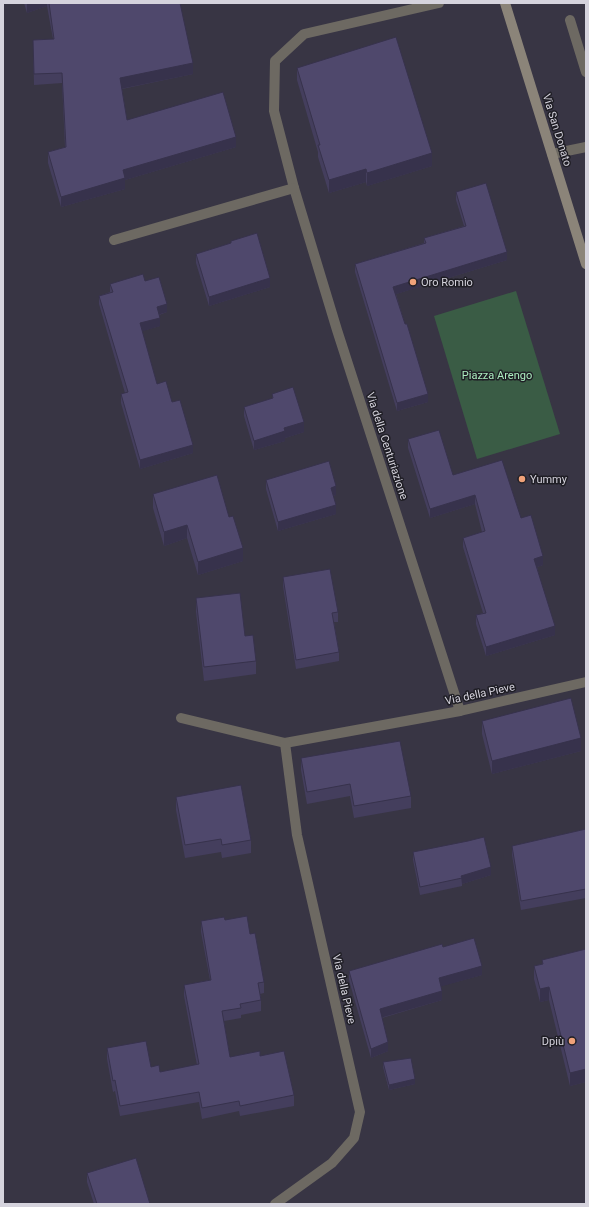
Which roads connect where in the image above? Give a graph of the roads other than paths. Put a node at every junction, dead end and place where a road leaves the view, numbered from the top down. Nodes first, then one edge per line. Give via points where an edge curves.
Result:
1 (438, 3) edge
2 (505, 3) edge
3 (570, 20) dead end
4 (586, 72) edge
5 (586, 147) edge
6 (552, 154) junction
7 (294, 188) junction
8 (114, 240) dead end
9 (584, 245) edge
10 (586, 264) edge
11 (586, 682) edge
12 (460, 711) junction
13 (181, 718) dead end
14 (285, 743) junction
15 (275, 1204) edge

1 - 7 street, Via della Centuriazione via 304,34 275,60 274,111
2 - 6 street, Via San Donato
3 - 4 street
5 - 6 street
6 - 9 street, Via San Donato
7 - 8 street
7 - 12 street, Via della Centuriazione
9 - 10 street, Via San Donato
11 - 12 street, Via della Pieve
12 - 14 street, Via della Pieve
13 - 14 street, Via della Pieve
14 - 15 street, Via della Pieve via 297,835 360,1112 354,1138 332,1163

